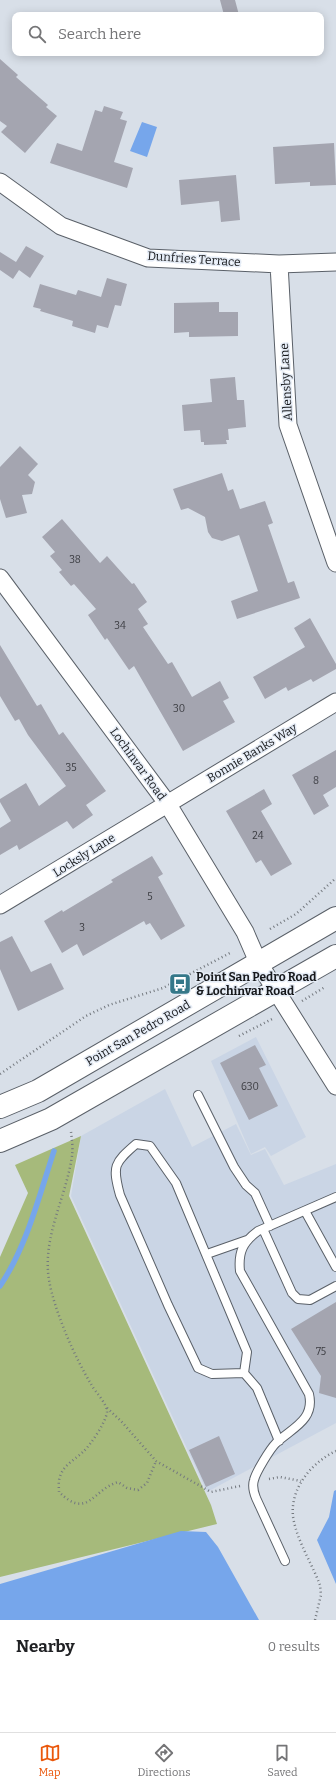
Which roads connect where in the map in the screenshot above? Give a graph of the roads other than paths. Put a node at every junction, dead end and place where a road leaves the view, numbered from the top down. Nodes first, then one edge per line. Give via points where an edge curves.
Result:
1 (0, 182) edge
2 (336, 262) edge
3 (279, 264) junction
4 (336, 563) edge
5 (2, 583) edge
6 (336, 702) edge
7 (167, 804) junction
8 (0, 905) edge
9 (336, 918) edge
10 (336, 956) edge
11 (258, 962) junction
12 (276, 990) junction
13 (336, 1086) edge
14 (198, 1096) dead end
15 (0, 1108) edge
16 (0, 1141) edge
17 (336, 1197) edge
18 (305, 1211) junction
19 (267, 1227) junction
20 (247, 1240) junction
21 (207, 1254) junction
22 (336, 1267) edge
23 (336, 1286) edge
24 (244, 1373) junction
25 (279, 1441) junction
26 (285, 1561) dead end

1 - 3 street, Dunfries Terrace via 61,226 148,258
2 - 3 street, Dunfries Terrace
3 - 4 street, Allensby Lane via 288,425
5 - 7 street, Lochinvar Road
6 - 7 street, Bonnie Banks Way
7 - 8 street, Locksly Lane
7 - 11 street, Lochinvar Road via 245,932
9 - 11 main road, Point San Pedro Road
10 - 12 main road
11 - 12 street, Lochinvar Road
11 - 15 main road, Point San Pedro Road via 38,1091
12 - 13 street, Lochinvar Road
12 - 16 main road via 51,1119
14 - 19 lane via 234,1167 255,1193
17 - 18 lane
18 - 19 lane
18 - 22 lane
19 - 20 lane
19 - 23 lane via 292,1293 298,1299 310,1300
20 - 21 lane
20 - 25 lane via 241,1248 240,1271 309,1394 311,1402 303,1422
21 - 24 lane via 247,1352
21 - 24 lane via 176,1183 150,1146 136,1144 119,1159 115,1177 120,1195 168,1305 198,1368 212,1374
24 - 25 lane via 257,1388
25 - 26 lane via 256,1476 253,1488

